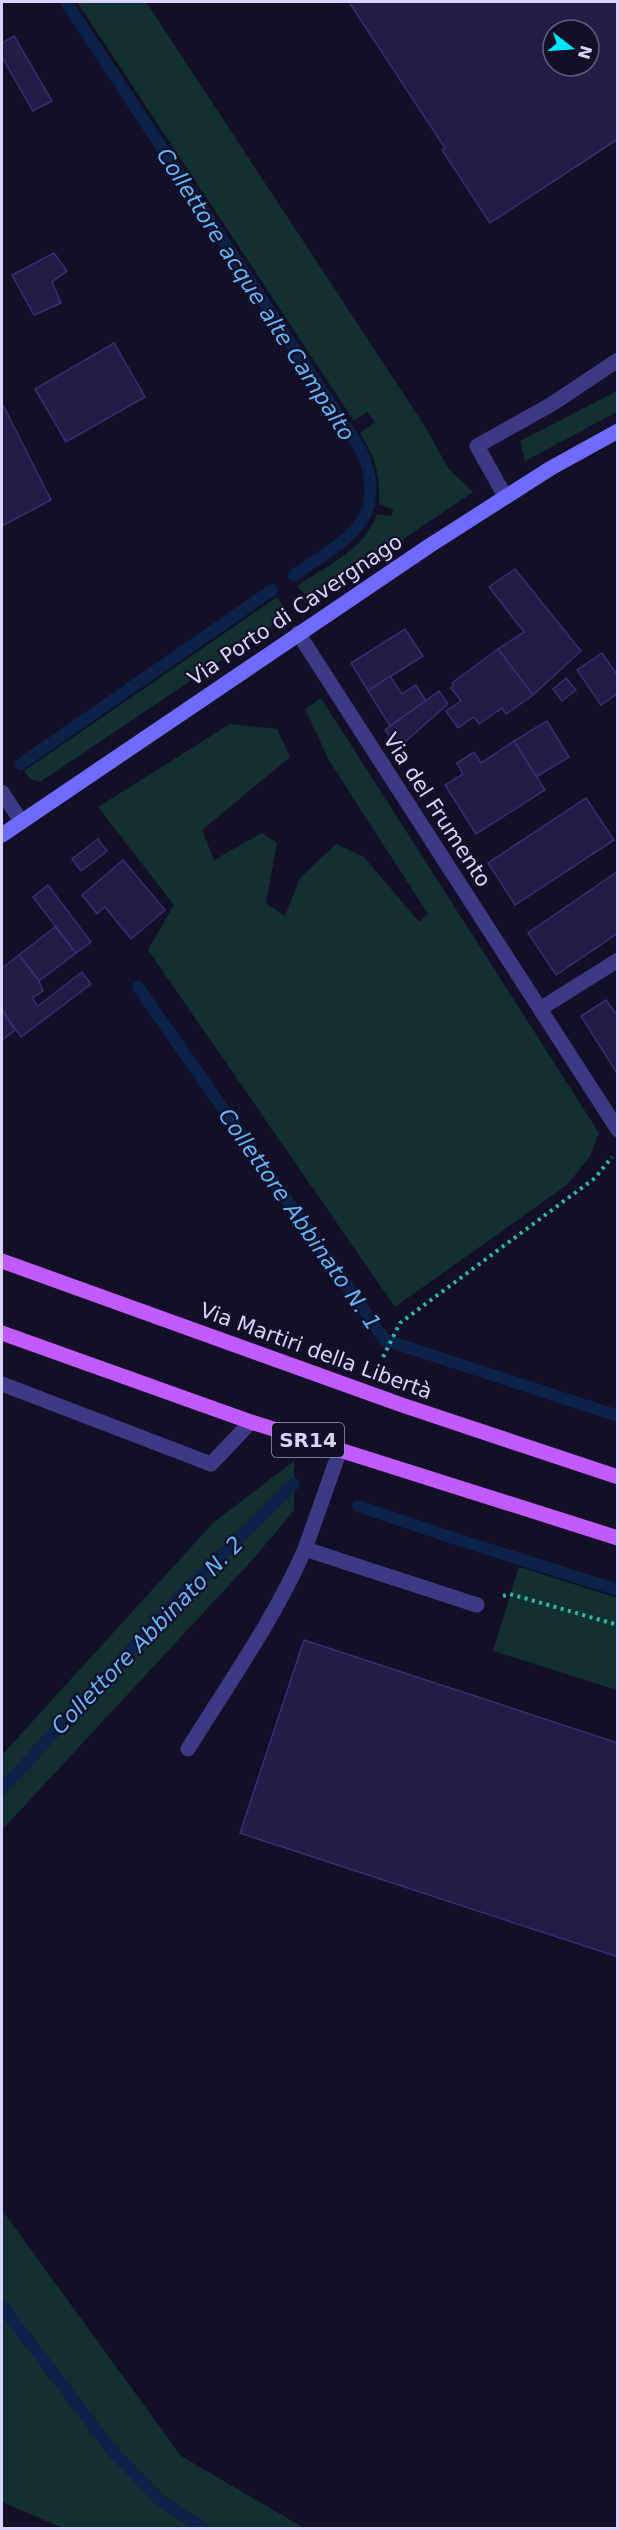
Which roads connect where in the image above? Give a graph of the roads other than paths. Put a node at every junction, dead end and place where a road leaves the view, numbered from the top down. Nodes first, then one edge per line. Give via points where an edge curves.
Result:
1 (618, 360) edge
2 (618, 431) edge
3 (505, 496) junction
4 (298, 633) junction
5 (2, 792) edge
6 (21, 821) junction
7 (2, 835) edge
8 (618, 960) edge
9 (540, 1009) junction
10 (618, 1130) edge
11 (2, 1261) edge
12 (2, 1333) edge
13 (2, 1384) edge
14 (251, 1422) junction
15 (340, 1450) junction
16 (618, 1477) edge
17 (618, 1538) edge
18 (305, 1549) junction
19 (477, 1605) road end
20 (188, 1749) dead end

1 - 3 street via 552,404 477,446
2 - 3 street, Via Porto di Cavergnago
3 - 4 street, Via Porto di Cavergnago
4 - 6 street, Via Porto di Cavergnago
4 - 9 street, Via del Frumento
5 - 6 street
6 - 7 street, Via Porto di Cavergnago
8 - 9 street
9 - 10 street, Via del Frumento
11 - 16 main road, Via Martiri della Libertà via 402,1405
12 - 14 main road, SR14
13 - 14 street via 211,1464
14 - 15 main road, SR14
15 - 17 main road, SR14
15 - 18 street
18 - 19 street
18 - 20 street via 292,1580

